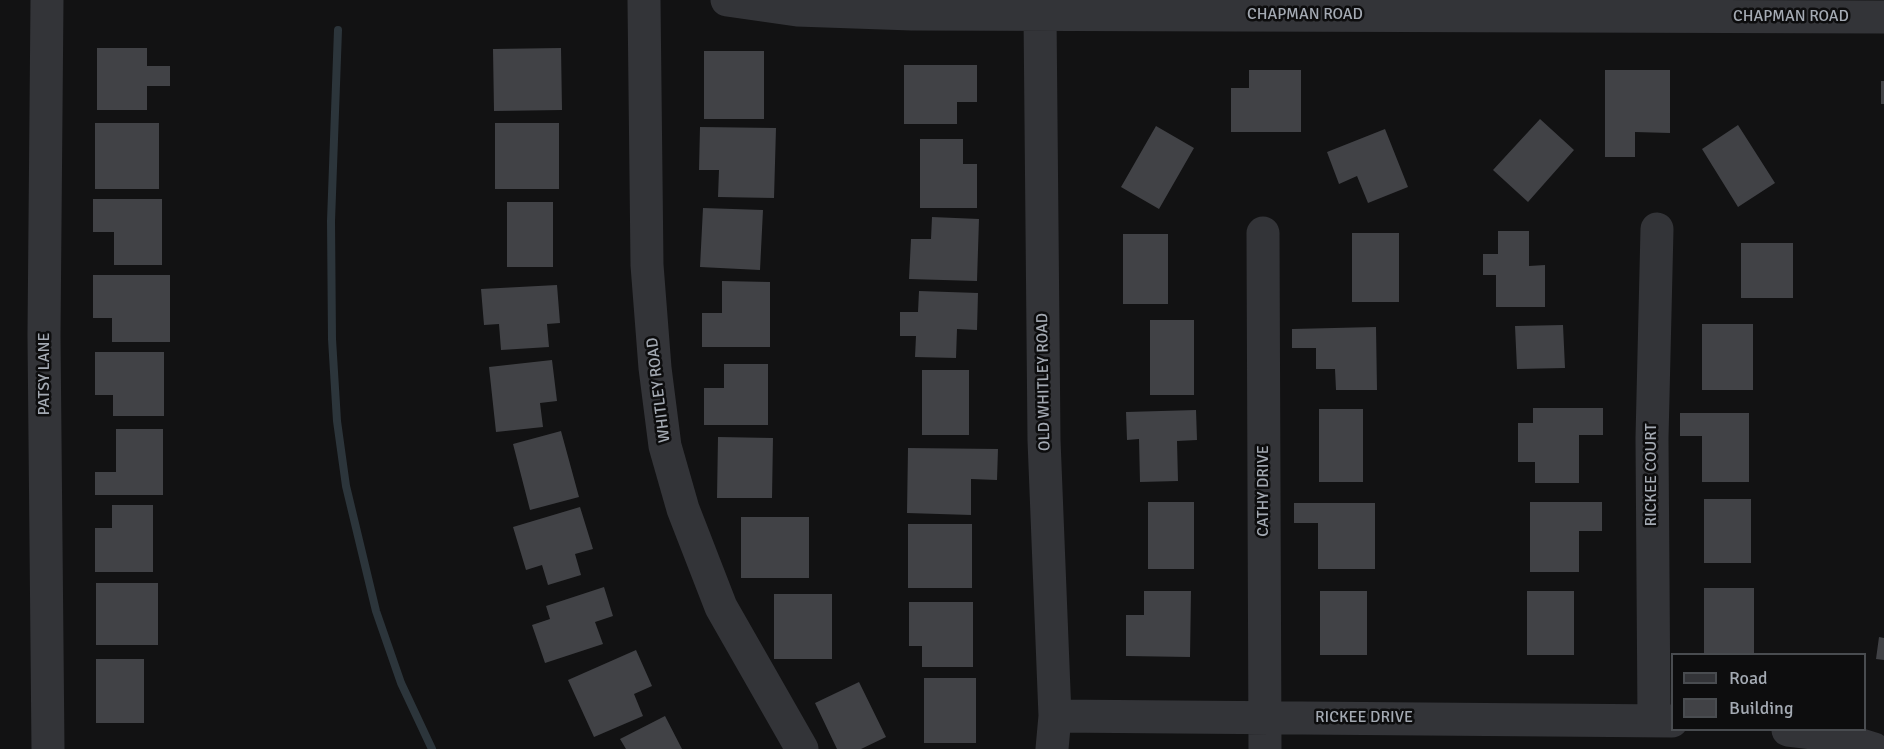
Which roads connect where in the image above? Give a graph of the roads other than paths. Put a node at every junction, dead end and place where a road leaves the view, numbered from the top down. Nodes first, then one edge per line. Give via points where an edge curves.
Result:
1 (47, 0) edge
2 (644, 0) edge
3 (727, 0) edge
4 (912, 7) edge
5 (1547, 8) edge
6 (1820, 8) edge
7 (1040, 14) junction
8 (1884, 17) edge
9 (1657, 229) dead end
10 (1263, 234) dead end
11 (1055, 716) junction
12 (1265, 717) junction
13 (1663, 721) edge
14 (1802, 731) edge
15 (48, 749) edge
16 (802, 749) edge
17 (1052, 749) edge
18 (1265, 749) edge
19 (1874, 749) edge

1 - 15 street, PATSY LANE via 44,335
2 - 16 street, WHITLEY ROAD via 647,265 665,446 683,509 721,607
3 - 4 street, CHAPMAN ROAD via 798,10
4 - 7 street, CHAPMAN ROAD
5 - 6 street, CHAPMAN ROAD
5 - 7 street, CHAPMAN ROAD
6 - 8 street, CHAPMAN ROAD
7 - 11 street, OLD WHITLEY ROAD via 1044,440
9 - 13 street, RICKEE COURT via 1652,438
10 - 12 street, CATHY DRIVE
11 - 12 street, RICKEE DRIVE
11 - 17 street, OLD WHITLEY ROAD
12 - 13 street, RICKEE DRIVE
12 - 18 street, CATHY DRIVE
14 - 19 street

